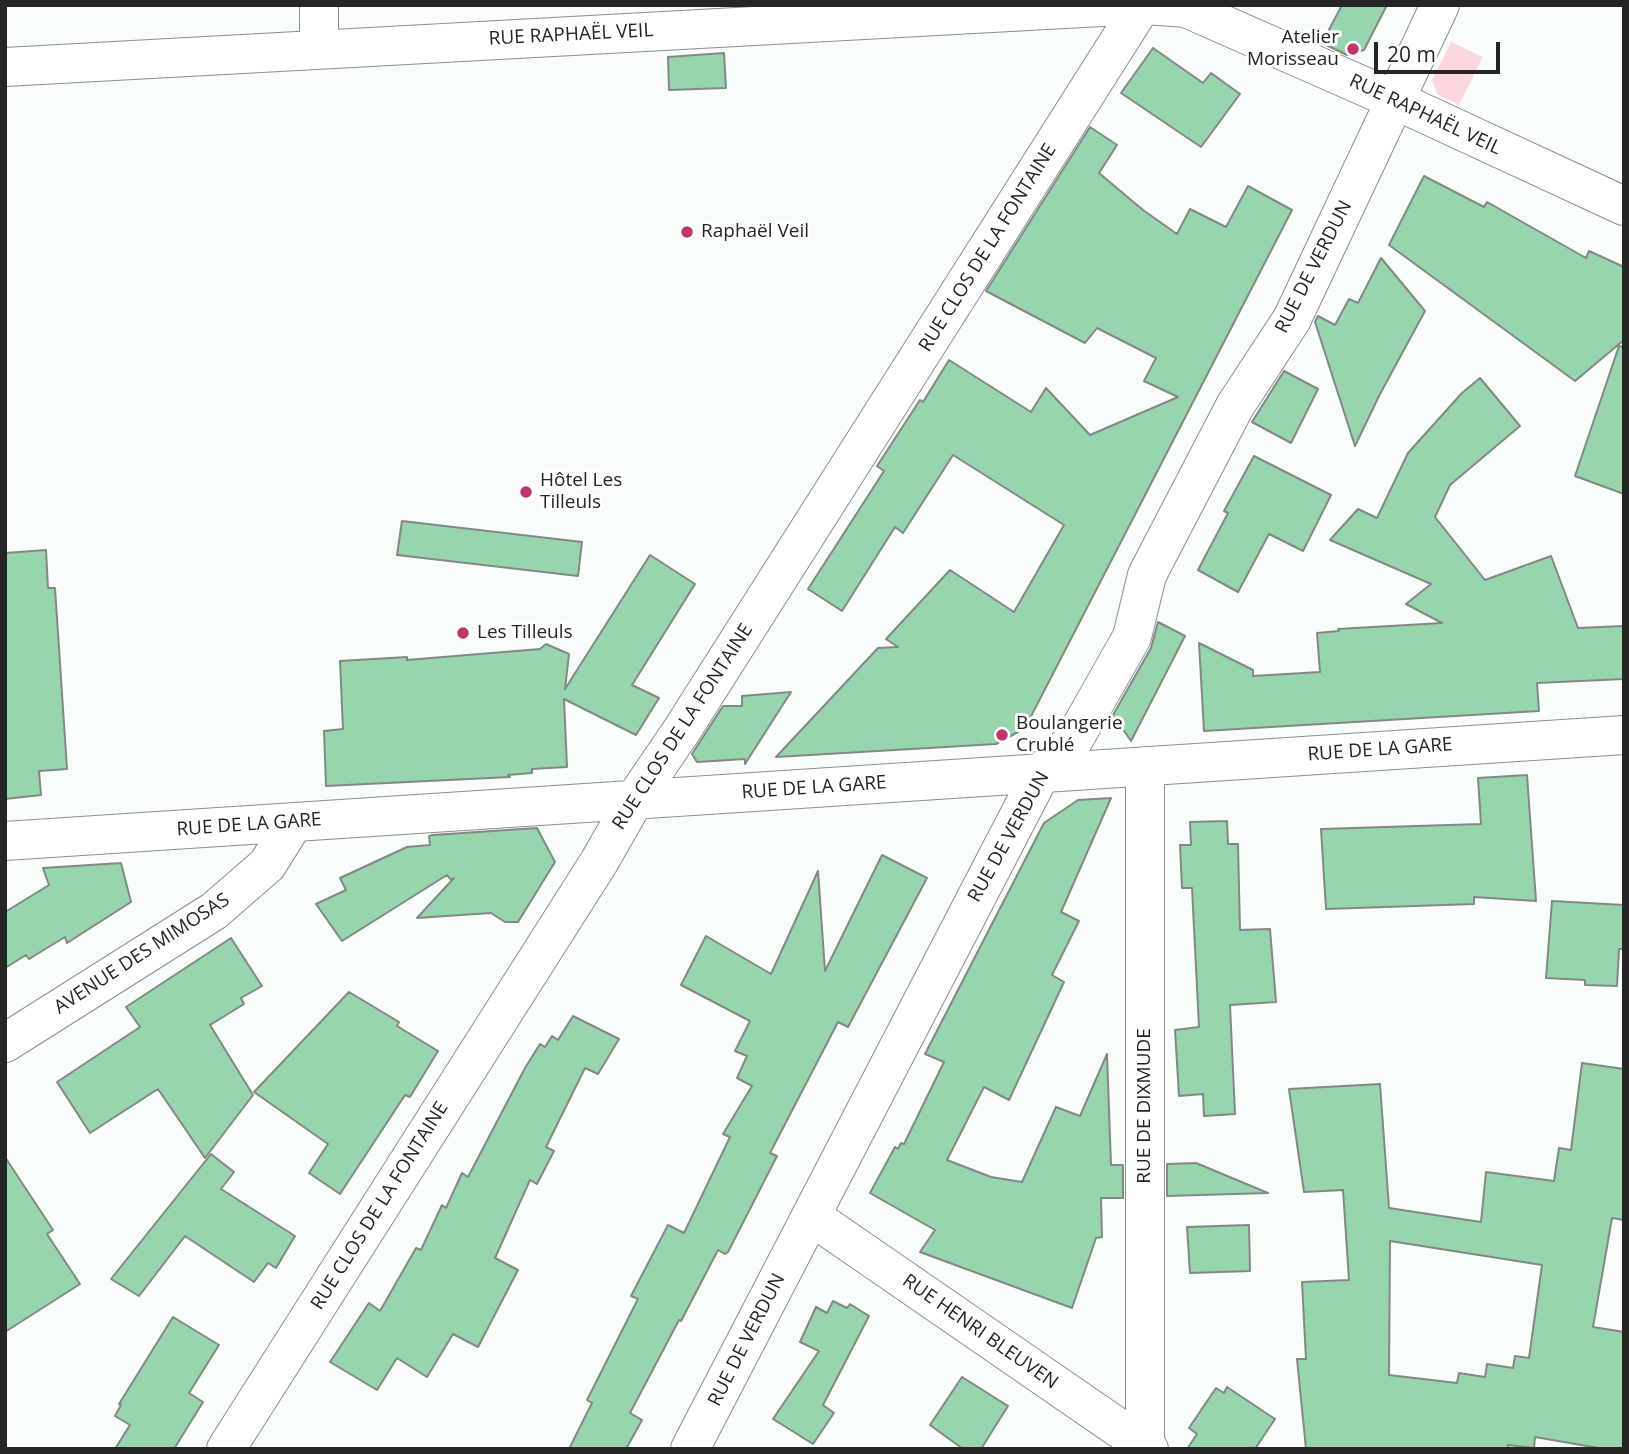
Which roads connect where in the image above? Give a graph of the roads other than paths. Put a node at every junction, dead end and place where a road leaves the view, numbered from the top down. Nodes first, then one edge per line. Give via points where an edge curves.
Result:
1 (319, 5) edge
2 (1142, 5) edge
3 (1440, 5) edge
4 (714, 17) edge
5 (318, 49) junction
6 (5, 66) edge
7 (1395, 100) junction
8 (1624, 206) edge
9 (1624, 735) edge
10 (1145, 766) junction
11 (1041, 773) junction
12 (635, 799) junction
13 (295, 822) junction
14 (5, 841) edge
15 (5, 1043) edge
16 (811, 1216) junction
17 (1147, 1447) edge
18 (226, 1449) edge
19 (690, 1449) edge

1 - 5 street
2 - 4 street, RUE RAPHAËL VEIL
2 - 7 street, RUE RAPHAËL VEIL via 1186,8
2 - 12 street, RUE CLOS DE LA FONTAINE
3 - 7 street, RUE DE VERDUN
4 - 5 street, RUE RAPHAËL VEIL
5 - 6 street, RUE RAPHAËL VEIL
7 - 8 street, RUE RAPHAËL VEIL
7 - 11 street, RUE DE VERDUN via 1292,319 1235,406 1147,575 1132,637 1073,741
9 - 10 street, RUE DE LA GARE
10 - 11 street, RUE DE LA GARE
10 - 17 street, RUE DE DIXMUDE
11 - 12 street, RUE DE LA GARE
11 - 16 street, RUE DE VERDUN
12 - 13 street, RUE DE LA GARE
12 - 18 street, RUE CLOS DE LA FONTAINE
13 - 14 street, RUE DE LA GARE
13 - 15 street, AVENUE DES MIMOSAS via 267,864 214,911
16 - 17 street, RUE HENRI BLEUVEN
16 - 19 street, RUE DE VERDUN

